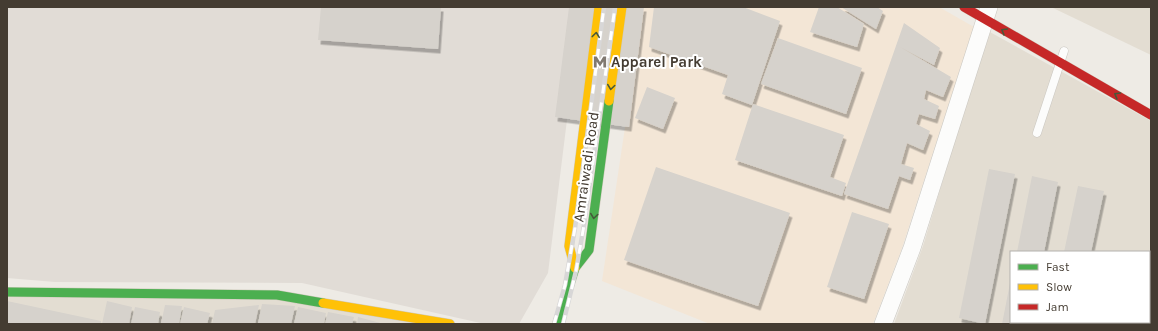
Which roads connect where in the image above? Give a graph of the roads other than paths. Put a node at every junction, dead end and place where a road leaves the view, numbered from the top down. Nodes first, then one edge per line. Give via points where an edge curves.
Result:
1 (599, 7) edge
2 (622, 7) edge
3 (964, 7) edge
4 (989, 11) edge
5 (1064, 51) dead end
6 (1060, 63) junction
7 (1151, 114) edge
8 (1037, 133) dead end
9 (575, 268) junction
10 (7, 292) edge
11 (450, 324) edge
12 (557, 324) edge
13 (883, 324) edge

9 -> 1 main road via 569,246
2 -> 9 main road, Amraiwadi Road via 589,250
3 - 4 main road
6 -> 4 main road
4 - 13 street via 912,248
5 - 6 lane
7 -> 6 main road
6 - 8 lane
9 - 12 main road, Amraiwadi Road
10 - 11 main road via 277,295

